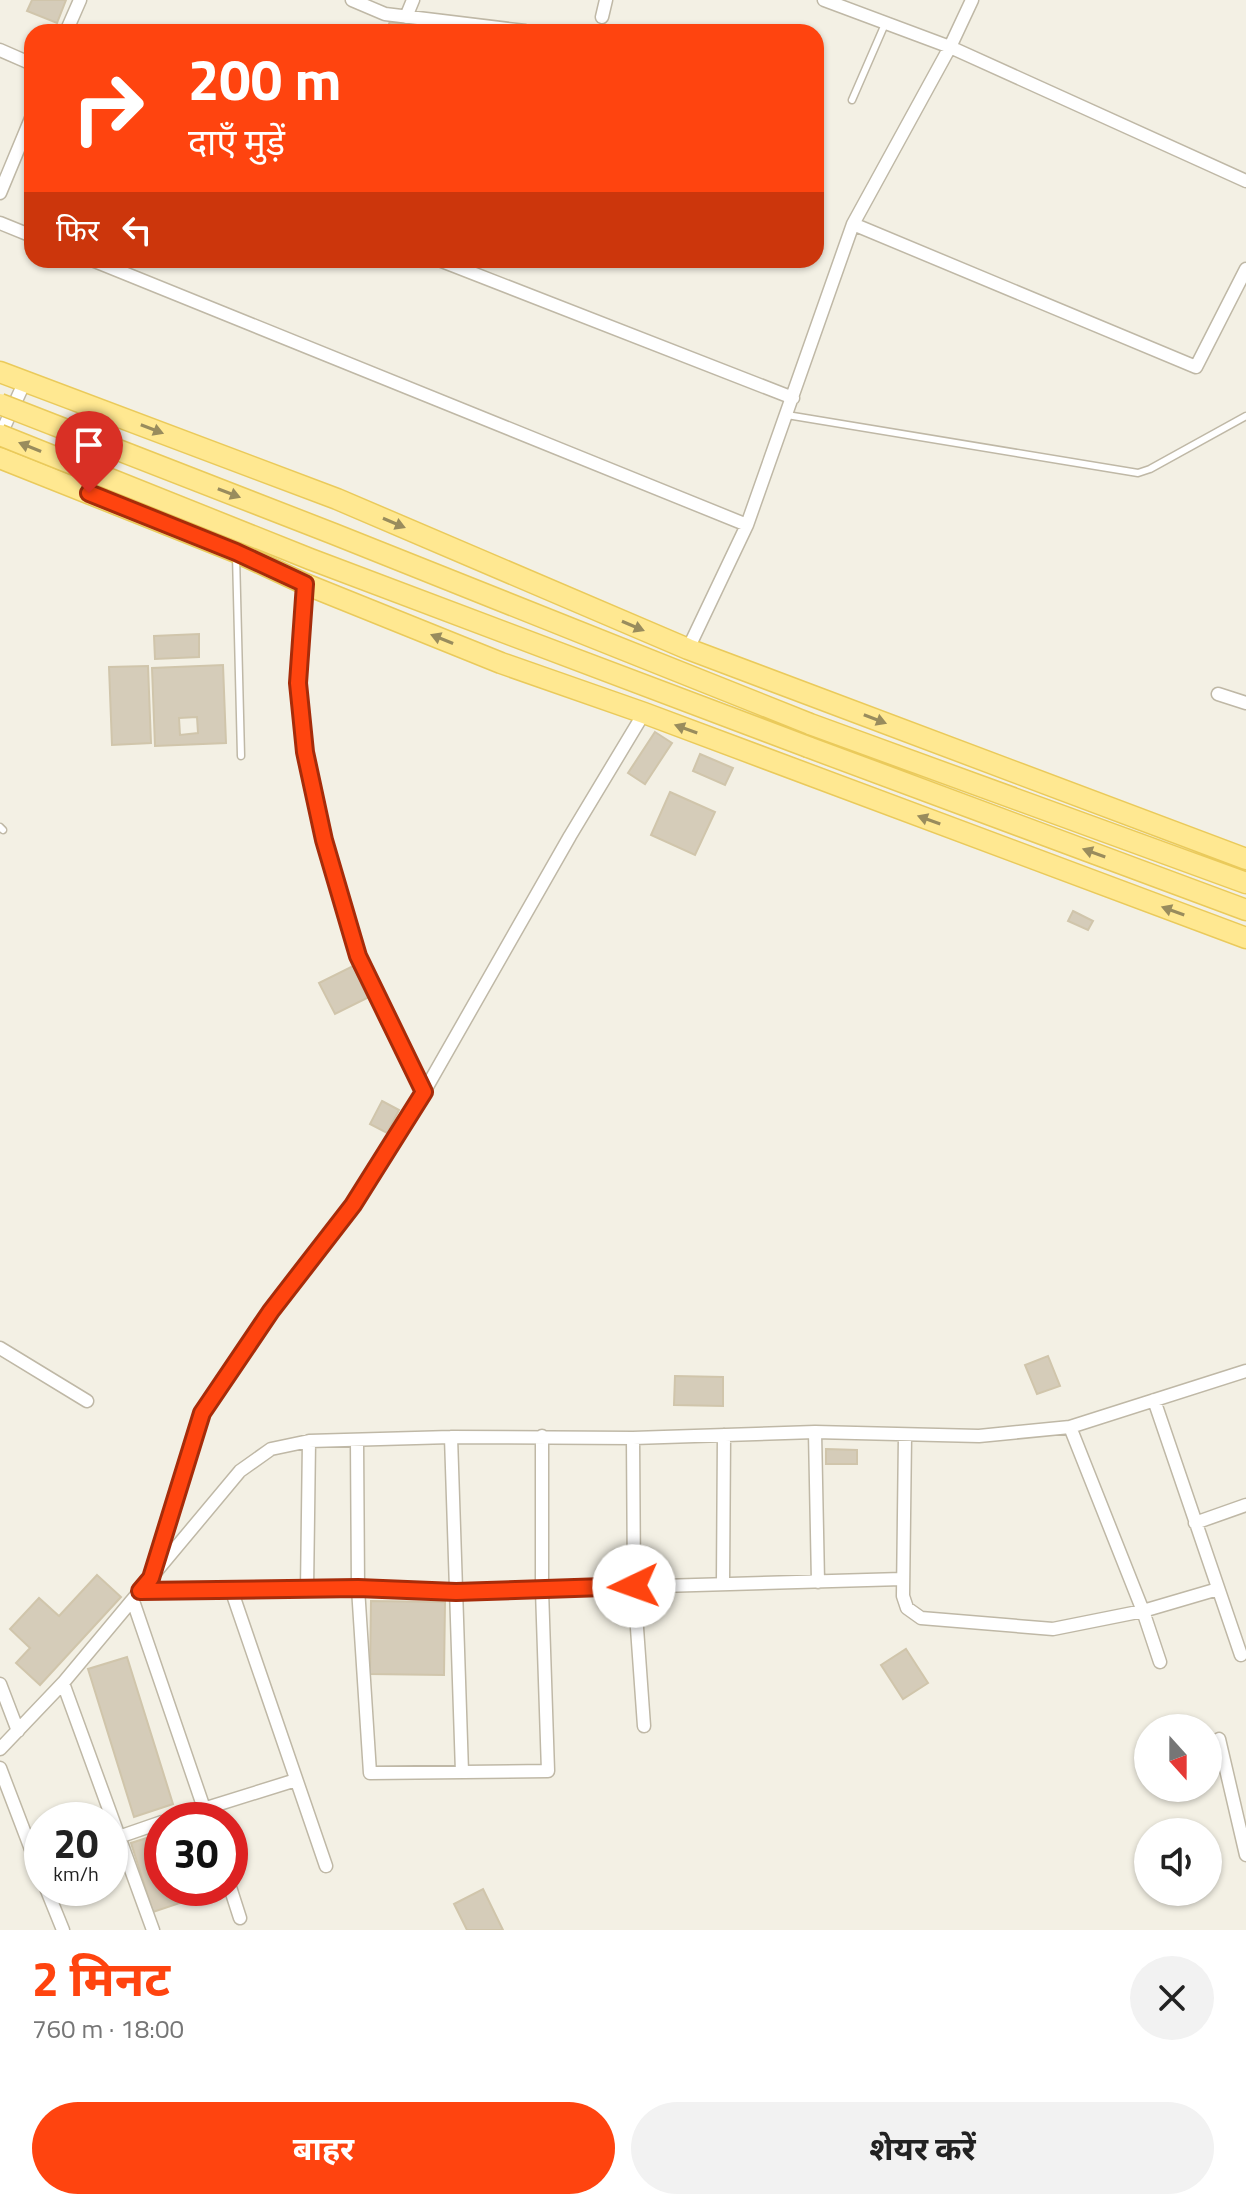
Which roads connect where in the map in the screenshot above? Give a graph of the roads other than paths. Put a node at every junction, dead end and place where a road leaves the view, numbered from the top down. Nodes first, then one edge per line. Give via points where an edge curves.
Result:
1 (80, 0) edge
2 (352, 0) edge
3 (413, 0) edge
4 (606, 0) edge
5 (824, 0) edge
6 (972, 0) edge
7 (406, 17) junction
8 (602, 17) dead end
9 (70, 24) edge
10 (466, 24) edge
11 (885, 24) junction
12 (950, 47) junction
13 (0, 50) edge
14 (24, 60) edge
15 (852, 100) dead end
16 (24, 135) edge
17 (1246, 181) edge
18 (0, 193) edge
19 (0, 223) edge
20 (853, 224) junction
21 (24, 233) edge
22 (112, 268) edge
23 (460, 268) edge
24 (1246, 269) edge
25 (0, 372) edge
26 (25, 381) junction
27 (793, 398) junction
28 (0, 404) edge
29 (787, 415) junction
30 (1246, 416) edge
31 (0, 436) edge
32 (0, 458) edge
33 (747, 525) junction
34 (236, 552) junction
35 (305, 584) junction
36 (688, 649) junction
37 (1218, 694) dead end
38 (1245, 700) edge
39 (644, 713) junction
40 (241, 756) dead end
41 (1246, 859) edge
42 (1246, 883) edge
43 (1246, 910) edge
44 (1246, 938) edge
45 (424, 1092) junction
46 (0, 1348) edge
47 (1245, 1374) edge
48 (1154, 1400) junction
49 (87, 1401) dead end
50 (1070, 1427) junction
51 (815, 1432) junction
52 (724, 1435) junction
53 (542, 1436) junction
54 (905, 1436) junction
55 (451, 1437) junction
56 (633, 1438) junction
57 (309, 1441) junction
58 (357, 1441) junction
59 (1246, 1505) edge
60 (1195, 1523) junction
61 (151, 1578) junction
62 (902, 1579) junction
63 (818, 1582) junction
64 (723, 1583) junction
65 (634, 1586) junction
66 (358, 1588) junction
67 (1218, 1589) junction
68 (307, 1590) junction
69 (542, 1590) junction
70 (232, 1592) junction
71 (456, 1592) junction
72 (136, 1596) junction
73 (1143, 1611) junction
74 (1241, 1655) dead end
75 (1160, 1662) dead end
76 (63, 1683) junction
77 (0, 1684) edge
78 (644, 1726) dead end
79 (18, 1731) junction
80 (0, 1749) edge
81 (1222, 1752) edge
82 (0, 1768) edge
83 (462, 1772) junction
84 (296, 1780) junction
85 (102, 1802) edge
86 (202, 1802) edge
87 (238, 1802) edge
88 (24, 1828) edge
89 (1246, 1855) edge
90 (326, 1866) dead end
91 (128, 1871) edge
92 (53, 1906) edge
93 (236, 1906) edge
94 (240, 1918) dead end
95 (63, 1930) edge
96 (153, 1930) edge

1 - 9 street
2 - 7 street
3 - 7 street
4 - 8 street
5 - 11 street
6 - 12 street
7 - 10 street
11 - 12 street
11 - 15 lane
12 - 17 street
12 - 20 street
13 - 14 street
16 - 18 street
19 - 21 street
20 - 24 street via 1196,367
20 - 27 street
22 - 33 street
23 - 27 street
25 - 26 main road
26 - 31 street
26 -> 36 main road via 337,499
27 - 29 street
28 -> 42 main road, bridge via 810,724
29 - 30 lane via 1138,473
29 - 33 street
43 -> 31 main road, bridge via 310,559
32 - 34 main road
33 - 36 street
34 - 35 main road
34 - 40 lane
39 -> 35 main road via 501,663
35 - 45 street via 298,683 305,752 324,840 358,956
36 -> 41 main road
37 - 38 street
44 -> 39 main road
39 - 45 street
45 - 61 street via 353,1205 271,1311 202,1413
46 - 49 street
47 - 48 street
48 - 50 street
48 - 60 street
50 - 54 street via 979,1436
50 - 73 street
51 - 52 street
51 - 54 street
51 - 63 street
52 - 56 street
52 - 64 street
53 - 55 street
53 - 56 street
53 - 69 street
54 - 62 street
55 - 58 street
55 - 71 street
56 - 65 street
57 - 58 street
57 - 61 street via 271,1449 250,1462
57 - 68 street
58 - 66 street
59 - 60 street
60 - 67 street
61 - 72 street
62 - 63 street
62 - 73 street via 907,1608 921,1618 1053,1629
63 - 64 street
64 - 65 street
65 - 69 street
65 - 78 street
66 - 68 street
66 - 71 street
66 - 83 street via 370,1773
67 - 73 street
67 - 74 street
68 - 70 street
69 - 71 street
69 - 83 street via 548,1771
70 - 72 street
70 - 84 street
71 - 83 street
72 - 76 street
72 - 86 street
73 - 75 street
76 - 79 street
76 - 85 street
77 - 79 street
79 - 80 street
81 - 89 street
82 - 88 street
84 - 87 street
84 - 90 street
91 - 96 street
92 - 95 street
93 - 94 street

